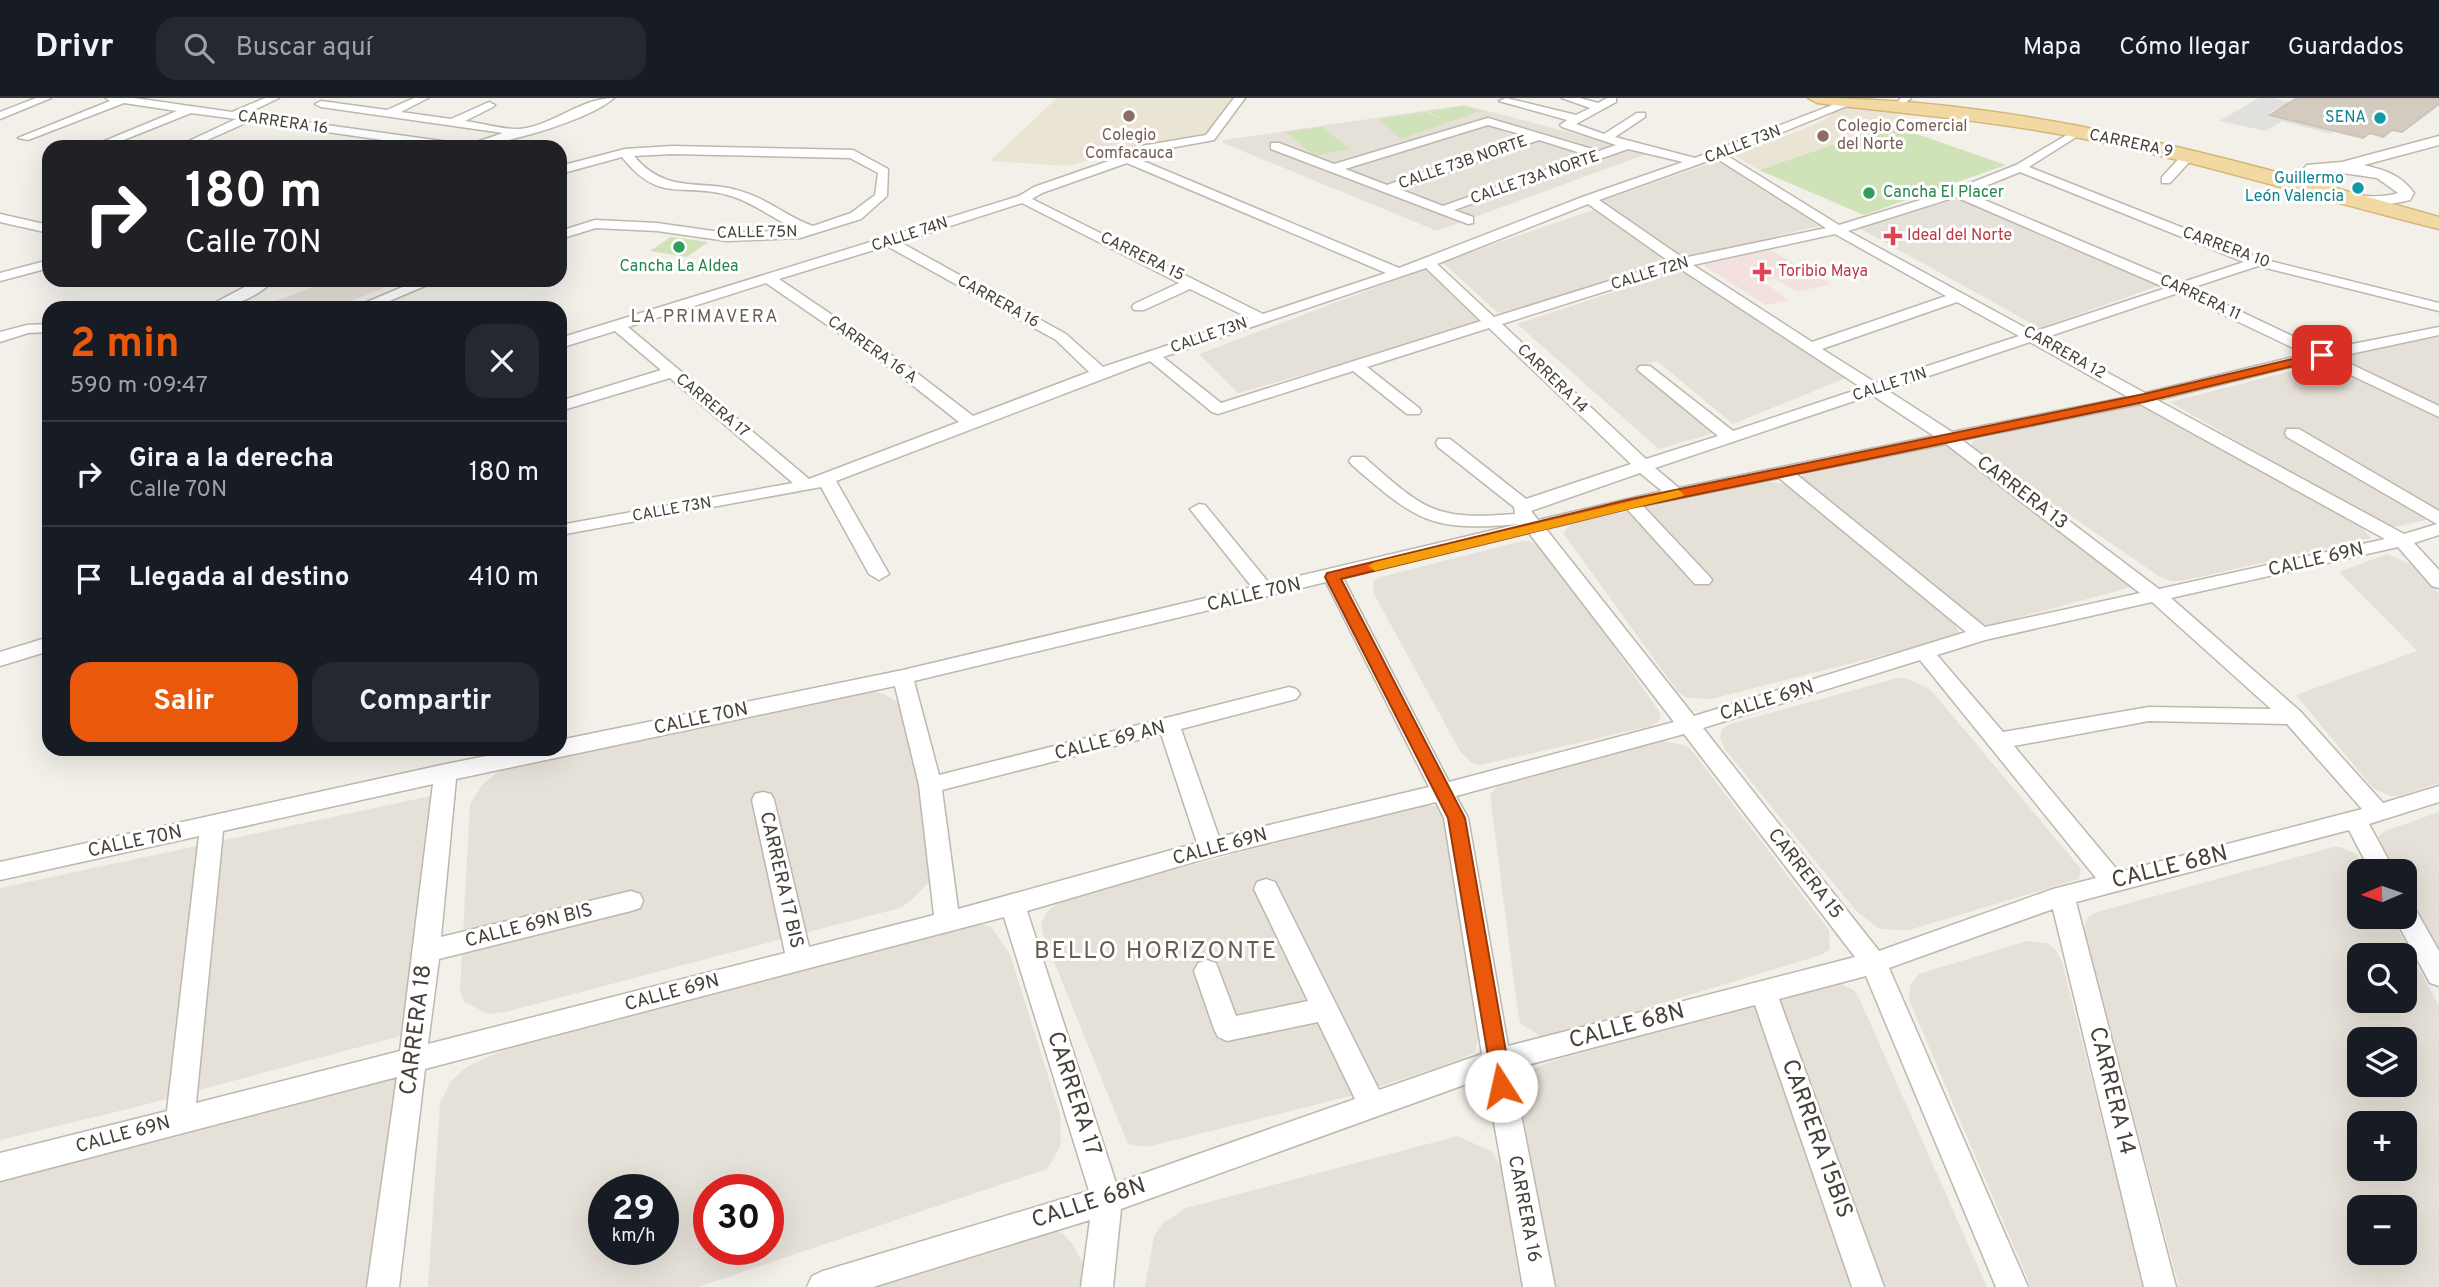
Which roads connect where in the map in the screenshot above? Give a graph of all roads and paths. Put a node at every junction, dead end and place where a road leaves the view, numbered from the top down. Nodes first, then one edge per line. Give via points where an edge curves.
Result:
1 (46, 98) edge
2 (274, 98) edge
3 (335, 98) edge
4 (423, 98) edge
5 (609, 98) edge
6 (1240, 98) edge
7 (1567, 98) edge
8 (1817, 98) edge
9 (1883, 98) edge
10 (116, 99) edge
11 (1905, 99) edge
12 (1612, 100) dead end
13 (1851, 100) edge
14 (1505, 101) dead end
15 (489, 105) dead end
16 (1597, 106) junction
17 (189, 109) junction
18 (388, 114) junction
19 (1641, 115) dead end
20 (0, 116) edge
21 (234, 116) junction
22 (249, 118) junction
23 (1577, 118) junction
24 (452, 123) junction
25 (1794, 125) junction
26 (518, 132) junction
27 (2077, 132) junction
28 (1539, 136) junction
29 (1607, 137) junction
30 (24, 138) dead end
31 (113, 140) edge
32 (198, 140) edge
33 (406, 140) edge
34 (491, 140) edge
35 (2439, 140) edge
36 (1627, 145) junction
37 (1275, 146) dead end
38 (625, 153) junction
39 (1717, 154) junction
40 (1600, 155) junction
41 (2188, 156) junction
42 (1127, 159) junction
43 (1698, 162) junction
44 (2020, 167) junction
45 (2340, 167) junction
46 (567, 168) edge
47 (1334, 168) junction
48 (2307, 171) junction
49 (2166, 180) dead end
50 (2400, 182) junction
51 (1387, 189) junction
52 (1956, 193) junction
53 (2345, 196) junction
54 (1023, 199) junction
55 (1589, 199) junction
56 (2439, 208) edge
57 (1443, 210) junction
58 (0, 218) edge
59 (1468, 220) dead end
60 (2439, 223) edge
61 (42, 227) edge
62 (813, 230) junction
63 (1837, 230) junction
64 (567, 233) edge
65 (890, 241) junction
66 (2257, 262) junction
67 (1428, 263) junction
68 (1681, 263) junction
69 (42, 266) edge
70 (1399, 273) junction
71 (0, 277) edge
72 (769, 279) junction
73 (1193, 282) junction
74 (256, 287) edge
75 (414, 287) edge
76 (2179, 288) junction
77 (1960, 296) junction
78 (229, 301) edge
79 (378, 301) edge
80 (1139, 307) dead end
81 (2439, 307) edge
82 (1260, 318) junction
83 (1494, 324) junction
84 (617, 326) junction
85 (42, 328) edge
86 (2439, 331) edge
87 (0, 337) edge
88 (2035, 337) junction
89 (567, 341) edge
90 (1812, 347) junction
91 (2322, 355) junction
92 (1153, 356) junction
93 (1356, 366) junction
94 (1645, 369) dead end
95 (672, 372) junction
96 (1100, 373) junction
97 (1874, 391) junction
98 (2144, 398) junction
99 (567, 404) edge
100 (1413, 411) dead end
101 (2439, 412) edge
102 (972, 424) junction
103 (2292, 433) dead end
104 (1730, 437) junction
105 (1949, 438) junction
106 (1444, 443) dead end
107 (1357, 461) dead end
108 (1643, 466) junction
109 (1785, 474) junction
110 (826, 479) junction
111 (807, 486) junction
112 (1676, 494) junction
113 (1631, 503) junction
114 (1199, 509) dead end
115 (1528, 517) junction
116 (2439, 519) edge
117 (567, 529) edge
118 (2439, 529) edge
119 (2402, 541) junction
120 (879, 575) dead end
121 (1332, 577) junction
122 (1703, 580) dead end
123 (2439, 582) edge
124 (1266, 592) junction
125 (2158, 597) junction
126 (1981, 634) junction
127 (42, 646) edge
128 (1924, 652) junction
129 (0, 659) edge
130 (903, 677) junction
131 (1289, 694) dead end
132 (2293, 717) junction
133 (1169, 726) junction
134 (1690, 726) junction
135 (1997, 741) junction
136 (567, 747) edge
137 (525, 756) edge
138 (446, 772) junction
139 (930, 785) junction
140 (1442, 792) junction
141 (2439, 794) edge
142 (763, 800) dead end
143 (2367, 817) junction
144 (212, 826) junction
145 (1211, 848) junction
146 (2379, 859) edge
147 (0, 871) edge
148 (2114, 882) junction
149 (1266, 889) dead end
150 (2062, 896) junction
151 (631, 901) dead end
152 (1013, 905) junction
153 (947, 922) junction
154 (2413, 929) edge
155 (427, 951) junction
156 (799, 960) junction
157 (1874, 963) junction
158 (1207, 971) dead end
159 (2439, 975) edge
160 (1763, 992) junction
161 (1325, 1009) junction
162 (413, 1060) junction
163 (1497, 1061) junction
164 (1372, 1105) junction
165 (180, 1120) junction
166 (0, 1167) edge
167 (1107, 1200) junction
168 (383, 1287) edge
169 (823, 1287) edge
170 (1097, 1287) edge
171 (1539, 1287) edge
172 (1868, 1287) edge
173 (2012, 1287) edge
174 (2160, 1287) edge

1 - 20 street
2 - 21 street
3 - 18 street via 316,106
4 - 18 street
5 - 26 street via 580,114
6 - 42 street, CALLE 74N via 1210,138 1139,150
7 - 16 street
8 - 13 main road, CARRERA 9
8 - 25 street
9 - 11 main road, CARRERA 9
10 - 17 street, CARRERA 16
10 - 30 street
11 - 13 main road
11 - 48 main road, CARRERA 9 via 2046,119
12 - 16 street
13 - 25 street, CALLE 73N
13 - 27 main road, CARRERA 9
14 - 23 street
15 - 24 street
16 - 23 street
17 - 21 street, CARRERA 16
17 - 31 street
18 - 24 street
19 - 29 street
21 - 22 street, CARRERA 16
22 - 32 street
22 - 33 street, CARRERA 16
23 - 29 street via 1566,125
24 - 26 street
25 - 39 street, CALLE 73N
26 - 34 street
27 - 41 main road, CARRERA 9
27 - 44 street, CALLE 72N
28 - 40 street
28 - 47 street via 1488,121
28 - 51 street, CALLE 73B NORTE
29 - 36 street
35 - 45 street
36 - 40 street, CALLE 73A NORTE
36 - 43 street
37 - 47 street
38 - 46 street
38 - 62 street via 637,171 659,185 730,191
38 - 62 street, CALLE 75N via 853,154 884,172 881,196 856,216
39 - 43 street, CALLE 73N
39 - 63 street, CARRERA 12
40 - 57 street, CALLE 73A NORTE
41 - 49 street
41 - 53 main road, CARRERA 9
42 - 54 street, CALLE 74N
42 - 70 street
43 - 55 street, CALLE 73N
44 - 52 street, CALLE 72N
44 - 66 street, CARRERA 10
45 - 48 street
45 - 50 street
47 - 51 street
48 - 50 main road, CARRERA 9
48 - 53 street via 2317,186
50 - 53 street via 2387,201
50 - 56 main road, CARRERA 9
51 - 57 street
52 - 63 street, CALLE 72N
52 - 76 street, CARRERA 11
53 - 60 main road, CARRERA 9
54 - 65 street, CALLE 74N
54 - 73 street, CARRERA 15
55 - 67 street, CALLE 73N
55 - 68 street, CARRERA 13
57 - 59 street
58 - 61 street
62 - 64 street, CALLE 75N via 727,237 657,227 595,225
63 - 68 street, CALLE 72N
63 - 77 street, CARRERA 12
65 - 72 street, CALLE 74N
65 - 96 street, CARRERA 16 via 1061,337
66 - 76 street, CALLE 71N
66 - 81 street, CARRERA 10
67 - 70 street, CALLE 73N
67 - 83 street, CARRERA 14
68 - 83 street, CALLE 72N
68 - 90 street, CARRERA 13
69 - 71 street
70 - 82 street, CALLE 73N
72 - 84 street, CALLE 74N
72 - 102 street, CARRERA 16 A via 903,370
73 - 80 street
73 - 82 street, CARRERA 15
74 - 78 street
75 - 79 street
76 - 88 street, CALLE 71N
76 - 91 street, CARRERA 11
77 - 88 street, CARRERA 12
77 - 90 street
82 - 92 street, CALLE 73N
83 - 93 street, CALLE 72N
83 - 108 street, CARRERA 14
84 - 89 street, CALLE 74N
84 - 95 street, CARRERA 17
85 - 87 street
86 - 91 street, CALLE 70N
88 - 97 street, CALLE 71N
88 - 98 street, CARRERA 12
90 - 97 street, CARRERA 13
91 - 98 street, CALLE 70N
91 - 101 street, CARRERA 11
92 - 93 street, CALLE 72N via 1218,409
92 - 96 street, CALLE 73N
93 - 100 street
94 - 104 street
95 - 99 street
95 - 111 street, CARRERA 17
96 - 102 street, CALLE 73N
97 - 104 street, CALLE 71N
97 - 105 street, CARRERA 13
98 - 105 street, CALLE 70N
98 - 119 street, CARRERA 12
102 - 110 street, CALLE 73N
103 - 116 street
104 - 108 street, CALLE 71N
105 - 109 street, CALLE 70N
105 - 125 street, CARRERA 13
106 - 115 street, CARRERA 15
107 - 115 street via 1415,506 1439,518 1492,521
108 - 112 street, CARRERA 14
108 - 115 street, CALLE 71N
109 - 112 street, CALLE 70N
109 - 126 street
110 - 111 street, CALLE 73N
110 - 120 street
111 - 117 street, CALLE 73N
112 - 113 street, CALLE 70N
113 - 115 street, CALLE 70N
113 - 122 street
114 - 124 street
115 - 121 street, CALLE 70N
115 - 134 street, CARRERA 15
118 - 119 street, CALLE 69N
119 - 123 street, CARRERA 12
119 - 125 street, CALLE 69N
121 - 124 street, CALLE 70N
121 - 140 street, CARRERA 16
124 - 130 street, CALLE 70N
125 - 126 street, CALLE 69N
125 - 132 street, CARRERA 13
126 - 128 street, CALLE 69N
127 - 129 street
128 - 134 street, CALLE 69N
128 - 135 street
130 - 136 street, CALLE 70N
130 - 139 street
131 - 133 street, CALLE 69 AN
132 - 135 street via 2149,715
132 - 143 street, CARRERA 13
133 - 139 street, CALLE 69 AN
133 - 145 street
134 - 140 street, CALLE 69N
134 - 157 street, CARRERA 15
135 - 148 street
137 - 138 street, CALLE 70N
138 - 144 street, CALLE 70N
138 - 155 street, CARRERA 18
139 - 153 street
140 - 145 street, CALLE 69N
140 - 163 street, CARRERA 16 via 1456,818
141 - 143 street, CALLE 68N
142 - 156 street, CARRERA 17 BIS
143 - 146 street, CARRERA 13
143 - 148 street, CALLE 68N
144 - 147 street, CALLE 70N
144 - 165 street
145 - 152 street, CALLE 69N
148 - 150 street, CALLE 68N
149 - 161 street
150 - 157 street, CALLE 68N
150 - 174 street, CARRERA 14
151 - 155 street, CALLE 69N BIS
152 - 153 street, CALLE 69N
152 - 167 street, CARRERA 17
153 - 156 street, CALLE 69N
154 - 159 street
155 - 162 street, CARRERA 18
156 - 162 street, CALLE 69N
157 - 160 street, CALLE 68N
157 - 173 street, CARRERA 15
158 - 161 street via 1227,1029
160 - 163 street, CALLE 68N
160 - 172 street, CARRERA 15BIS
161 - 164 street
162 - 165 street, CALLE 69N
162 - 168 street, CARRERA 18
163 - 164 street, CALLE 68N
163 - 171 street, CARRERA 16
164 - 167 street, CALLE 68N
165 - 166 street, CALLE 69N
167 - 169 street, CALLE 68N
167 - 170 street, CARRERA 17

